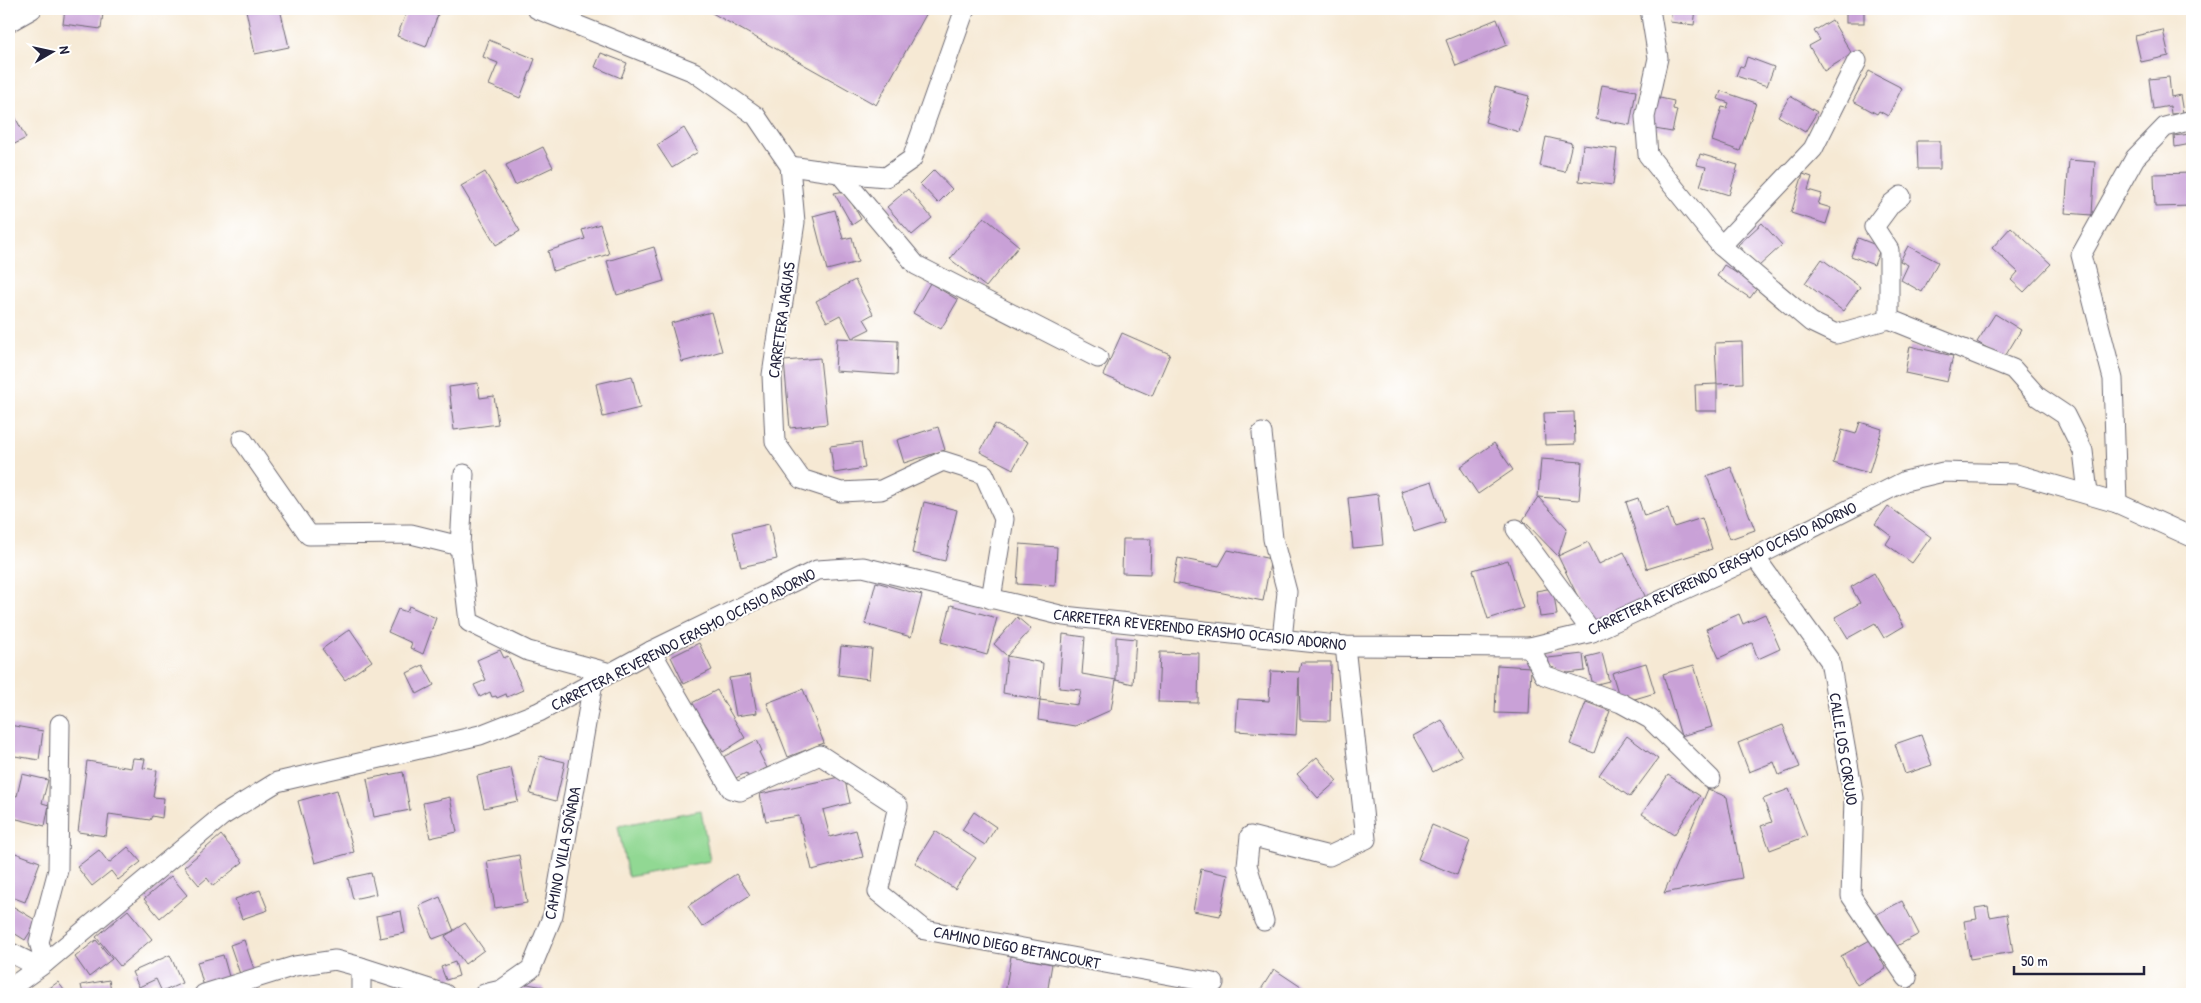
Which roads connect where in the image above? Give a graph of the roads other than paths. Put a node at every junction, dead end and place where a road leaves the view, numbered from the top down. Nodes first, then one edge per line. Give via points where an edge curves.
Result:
1 (32, 9) edge
2 (537, 9) edge
3 (965, 9) edge
4 (1650, 9) edge
5 (9, 22) edge
6 (1857, 61) dead end
7 (2192, 120) edge
8 (790, 166) junction
9 (840, 173) junction
10 (1902, 196) dead end
11 (1721, 246) junction
12 (1889, 319) junction
13 (1098, 358) dead end
14 (1262, 433) dead end
15 (242, 439) dead end
16 (464, 474) dead end
17 (2088, 493) junction
18 (2117, 503) junction
19 (1516, 529) dead end
20 (2192, 537) edge
21 (460, 546) junction
22 (1755, 557) junction
23 (991, 599) junction
24 (1592, 632) junction
25 (1282, 639) junction
26 (1345, 646) junction
27 (1530, 647) junction
28 (651, 652) junction
29 (610, 673) junction
30 (593, 682) junction
31 (60, 724) dead end
32 (1711, 779) dead end
33 (1264, 921) dead end
34 (9, 952) edge
35 (42, 965) junction
36 (361, 966) junction
37 (1907, 978) dead end
38 (1214, 983) dead end
39 (9, 989) edge
40 (204, 994) edge
41 (361, 994) edge
42 (445, 994) edge
43 (484, 994) edge

1 - 5 street
2 - 8 street, CARRETERA JAGUAS via 694,72 756,116
3 - 9 street via 912,158 886,176
4 - 11 street via 1658,58 1645,117 1648,156
6 - 11 street via 1813,149
7 - 18 street via 2166,127 2135,158 2081,256 2113,379
8 - 9 street
8 - 23 street, CARRETERA JAGUAS via 795,222 772,375 775,442 801,479 841,492 880,490 943,462 984,474 1004,519
9 - 13 street via 916,265
10 - 12 street via 1891,204 1874,227 1889,250
11 - 12 street via 1811,322 1836,334
12 - 17 street via 2013,369 2038,397 2065,415 2083,451
14 - 25 street via 1273,539 1287,592
15 - 21 street via 309,535 411,534
16 - 21 street
17 - 18 street, CARRETERA REVERENDO ERASMO OCASIO ADORNO
17 - 22 street, CARRETERA REVERENDO ERASMO OCASIO ADORNO via 2009,473 1943,472 1905,481
18 - 20 street, CARRETERA REVERENDO ERASMO OCASIO ADORNO
19 - 24 street
21 - 29 street via 469,622 528,651
22 - 24 street, CARRETERA REVERENDO ERASMO OCASIO ADORNO
22 - 37 street, CALLE LOS CORUJO via 1830,661 1854,798 1851,896
23 - 25 street, CARRETERA REVERENDO ERASMO OCASIO ADORNO via 1064,616
23 - 28 street, CARRETERA REVERENDO ERASMO OCASIO ADORNO via 863,567 817,570
24 - 27 street, CARRETERA REVERENDO ERASMO OCASIO ADORNO
25 - 26 street, CARRETERA REVERENDO ERASMO OCASIO ADORNO
26 - 27 street, CARRETERA REVERENDO ERASMO OCASIO ADORNO
26 - 33 street via 1366,838 1329,856 1250,836 1247,865
27 - 32 street via 1544,675 1621,703 1650,720
28 - 29 street, CARRETERA REVERENDO ERASMO OCASIO ADORNO
28 - 38 street, CAMINO DIEGO BETANCOURT via 731,788 740,791 820,756 898,806 878,892 925,930
29 - 30 street, CARRETERA REVERENDO ERASMO OCASIO ADORNO
30 - 35 street, CARRETERA REVERENDO ERASMO OCASIO ADORNO via 538,712 480,735 277,782 222,816
30 - 43 street, CAMINO VILLA SOÑADA via 553,915 531,969 501,990
31 - 35 street via 58,870 39,942
34 - 35 street
35 - 39 street, CARRETERA REVERENDO ERASMO OCASIO ADORNO
36 - 40 street via 335,960 295,966
36 - 41 street
36 - 42 street

